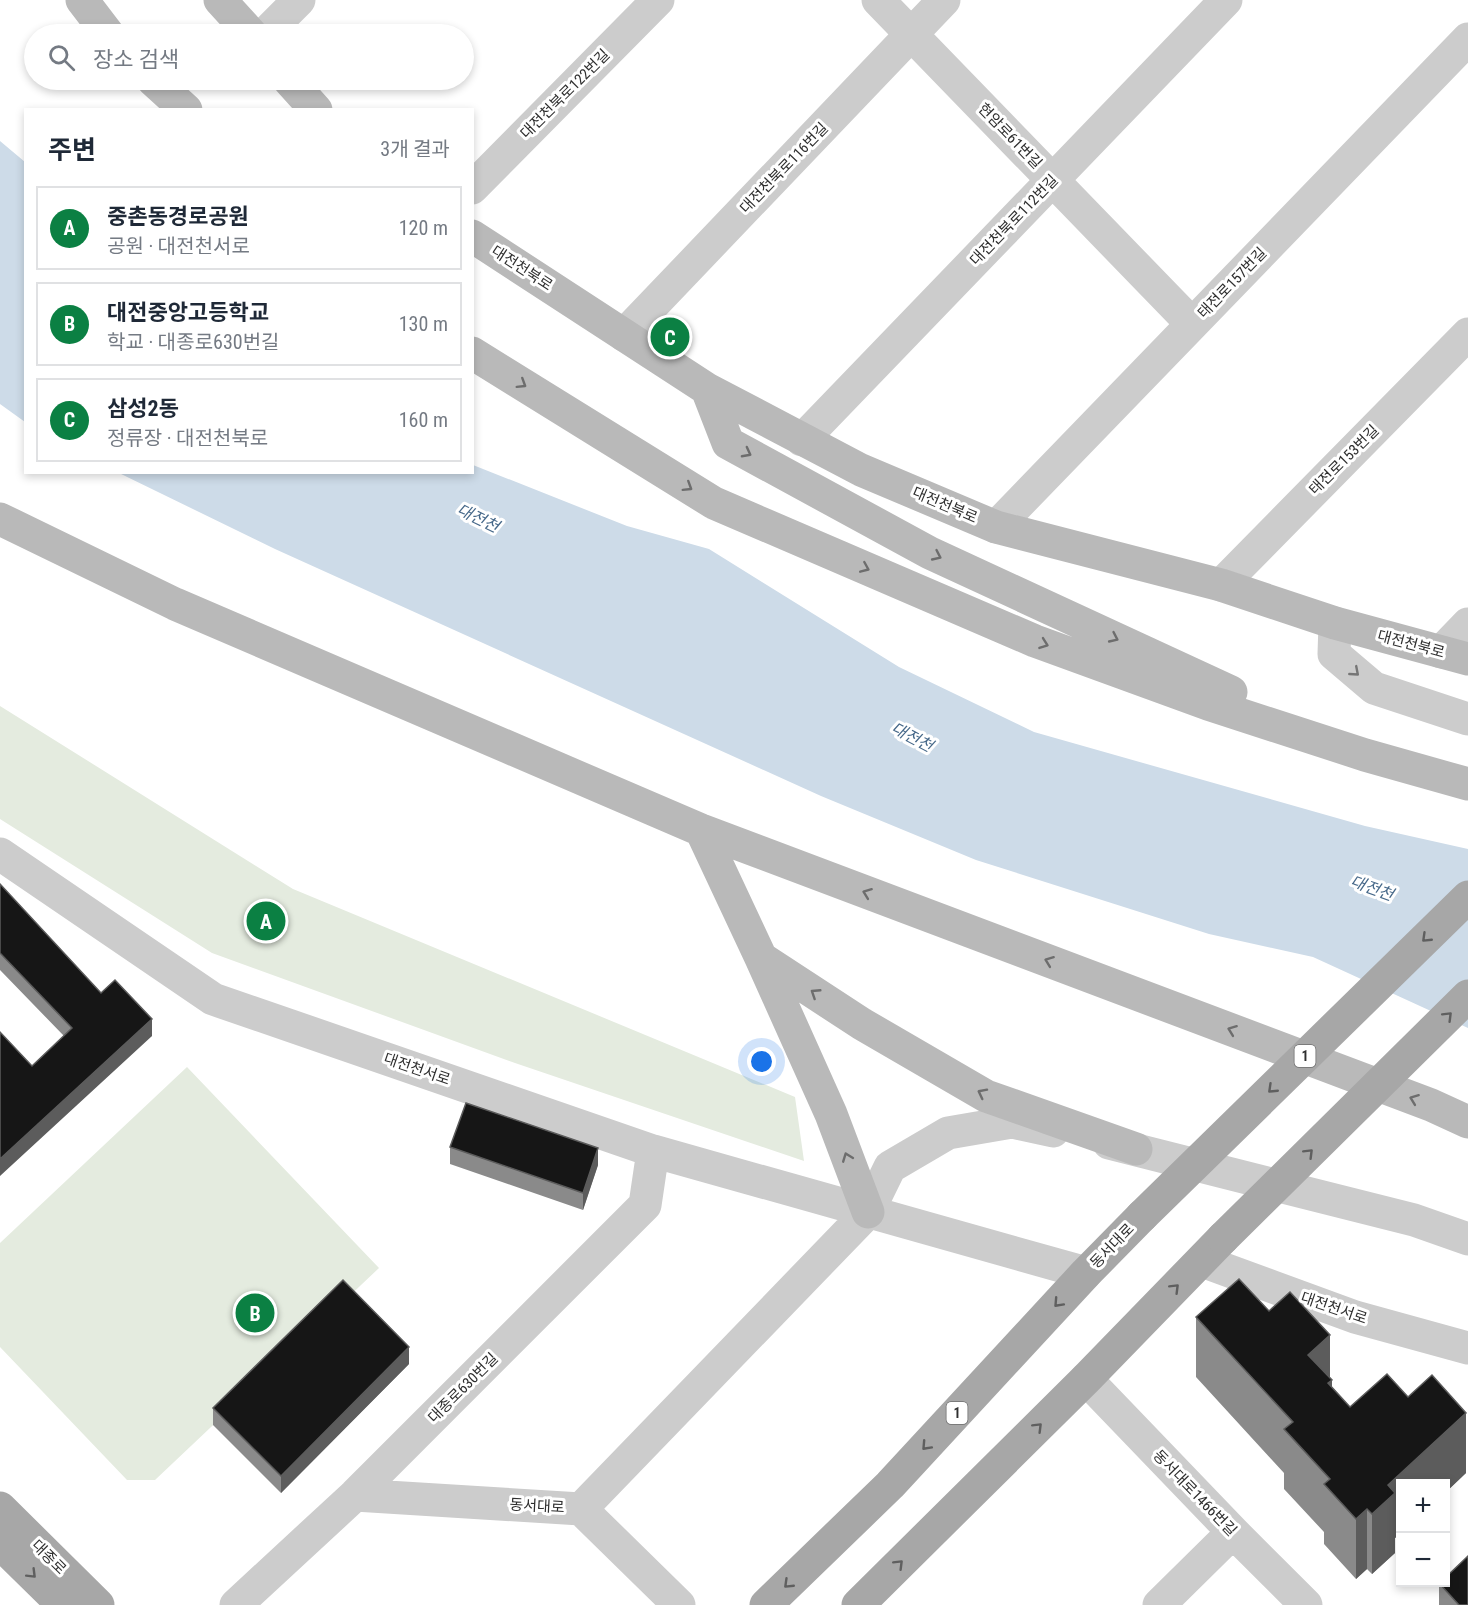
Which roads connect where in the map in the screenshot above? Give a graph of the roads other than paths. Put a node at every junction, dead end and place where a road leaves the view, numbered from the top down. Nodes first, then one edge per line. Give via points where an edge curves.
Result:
1 (82, 0) edge
2 (220, 0) edge
3 (299, 0) edge
4 (658, 0) edge
5 (878, 0) edge
6 (944, 0) edge
7 (1226, 0) edge
8 (100, 24) edge
9 (242, 24) edge
10 (275, 24) edge
11 (911, 34) junction
12 (1468, 39) edge
13 (164, 90) edge
14 (298, 90) edge
15 (184, 108) edge
16 (314, 108) edge
17 (1053, 180) junction
18 (474, 186) edge
19 (474, 237) edge
20 (1192, 324) junction
21 (1468, 334) edge
22 (624, 335) junction
23 (474, 354) edge
24 (707, 389) junction
25 (802, 440) junction
26 (0, 519) edge
27 (996, 526) junction
28 (1221, 585) junction
29 (1335, 623) junction
30 (1468, 624) edge
31 (1454, 656) edge
32 (1468, 719) edge
33 (1365, 755) junction
34 (1468, 784) edge
35 (701, 831) junction
36 (0, 854) edge
37 (1468, 897) edge
38 (760, 958) junction
39 (1468, 996) edge
40 (1468, 1122) edge
41 (1136, 1149) junction
42 (653, 1151) junction
43 (868, 1212) junction
44 (1468, 1239) edge
45 (1212, 1250) junction
46 (1086, 1273) junction
47 (1468, 1348) edge
48 (1086, 1379) junction
49 (355, 1496) junction
50 (0, 1508) edge
51 (581, 1509) junction
52 (1233, 1532) junction
53 (0, 1543) edge
54 (63, 1605) edge
55 (98, 1605) edge
56 (236, 1605) edge
57 (679, 1605) edge
58 (766, 1605) edge
59 (858, 1605) edge
60 (1159, 1605) edge
61 (1306, 1605) edge

1 - 8 main road
2 - 9 main road
3 - 10 street
4 - 18 street, 대전천북로122번길
5 - 11 street, 현암로61번길
6 - 11 street, 대전천북로116번길
7 - 17 street, 대전천북로112번길
11 - 17 street, 현암로61번길
11 - 22 street, 대전천북로116번길
12 - 20 street, 태전로157번길
13 - 15 main road
14 - 16 main road
17 - 20 street, 현암로61번길
17 - 25 street, 대전천북로112번길
19 - 22 main road, 대전천북로
20 - 27 street, 태전로157번길
21 - 28 street, 태전로153번길
22 - 24 main road, 대전천북로
23 -> 33 main road via 714,503 1035,641 1208,704
24 - 25 main road, 대전천북로
24 -> 33 main road via 728,443 930,553
25 - 27 main road, 대전천북로 via 861,470
26 - 35 main road via 176,604
27 - 28 main road, 대전천북로
28 - 29 main road, 대전천북로
29 - 31 main road, 대전천북로
29 -> 32 street via 1334,654 1374,688
30 - 31 street
33 - 34 main road
35 - 38 main road
40 -> 35 main road
36 - 42 street, 대전천서로 via 213,999
37 -> 46 main road, 동서대로 / 1, bridge
41 -> 38 main road via 986,1096 862,1024
43 -> 38 main road via 831,1114
45 -> 39 main road, bridge
41 - 43 street via 1012,1122 948,1133 890,1167
41 - 44 street via 1414,1220
42 - 43 street, 대전천서로
42 - 49 street, 대종로630번길 via 645,1205
43 - 46 street, 대전천서로
43 - 51 street
45 - 47 street, 대전천서로 via 1355,1317
48 -> 45 main road
46 -> 58 main road, 동서대로 / 1 via 890,1485
48 - 52 street, 동서대로1466번길
59 -> 48 main road
49 - 51 street, 동서대로
49 - 56 street, 대종로630번길
50 - 55 main road, 대종로
51 - 57 street, 동서대로
52 - 60 street
52 - 61 street, 동서대로1466번길
53 -> 54 main road, 대종로

